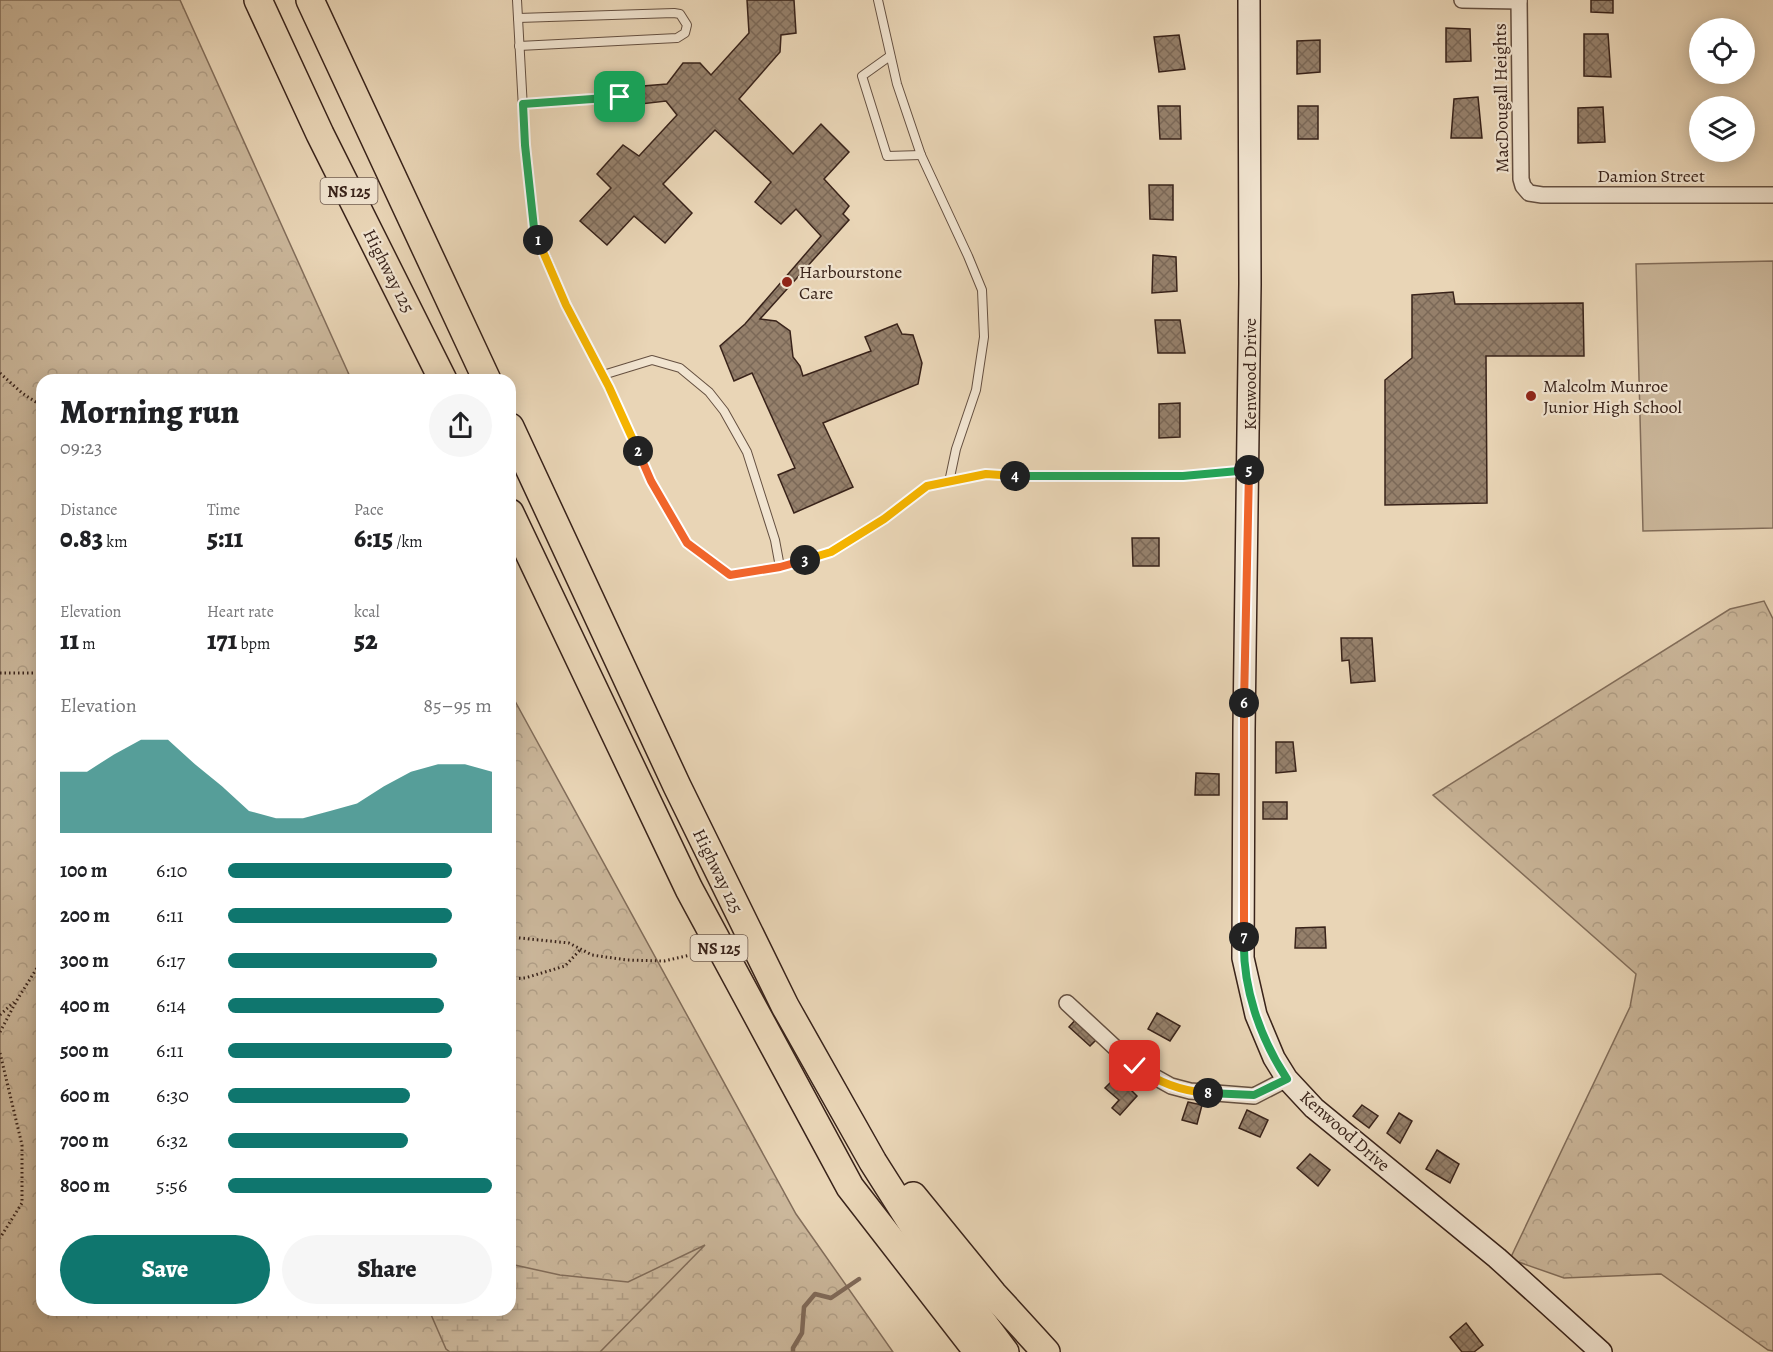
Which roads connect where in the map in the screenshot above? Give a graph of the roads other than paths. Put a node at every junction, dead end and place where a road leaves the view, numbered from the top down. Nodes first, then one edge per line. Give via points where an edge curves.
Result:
1 (258, 0) edge
2 (310, 0) edge
3 (517, 0) edge
4 (879, 0) edge
5 (1249, 0) edge
6 (1462, 0) edge
7 (1519, 1) edge
8 (518, 18) junction
9 (519, 46) junction
10 (890, 56) junction
11 (620, 97) dead end
12 (523, 104) junction
13 (921, 155) junction
14 (1529, 193) joint
15 (1773, 195) edge
16 (440, 374) edge
17 (484, 374) edge
18 (603, 375) junction
19 (516, 440) edge
20 (1249, 470) junction
21 (949, 482) junction
22 (516, 526) edge
23 (780, 567) junction
24 (1067, 1003) dead end
25 (785, 1006) junction
26 (1287, 1079) junction
27 (978, 1352) edge
28 (1005, 1352) edge
29 (1046, 1352) edge
30 (1601, 1352) edge

1 - 16 highway, Highway 125 / NS 125
2 - 17 highway, NS 125
3 - 8 lane
4 - 10 lane
5 - 20 street, Kenwood Drive
6 - 7 street
7 - 14 street, MacDougall Heights via 1521,179
8 - 9 lane
8 - 9 lane via 674,13 680,14 687,25 685,33 677,38
9 - 12 lane
10 - 13 lane
10 - 13 lane via 861,76 887,156
11 - 12 lane
12 - 18 lane via 534,228 566,305
13 - 21 lane via 982,290 984,338 976,390
14 - 15 street, Damion Street
18 - 23 lane via 651,481 687,543 730,575
18 - 23 lane via 652,360 680,368 709,392 747,452
19 - 25 highway, Highway 125 / NS 125 via 677,786
20 - 21 lane via 1183,476 986,474
20 - 26 street, Kenwood Drive via 1243,958 1264,1038
21 - 23 lane via 927,486 831,552
22 - 27 highway, Highway 125 / NS 125 via 719,948 850,1187
24 - 26 street via 1135,1066 1171,1086 1190,1092 1254,1095
25 - 28 highway, Highway 125 / NS 125 via 910,1222
25 - 29 highway via 910,1192
26 - 30 street, Kenwood Drive via 1314,1108 1497,1258

